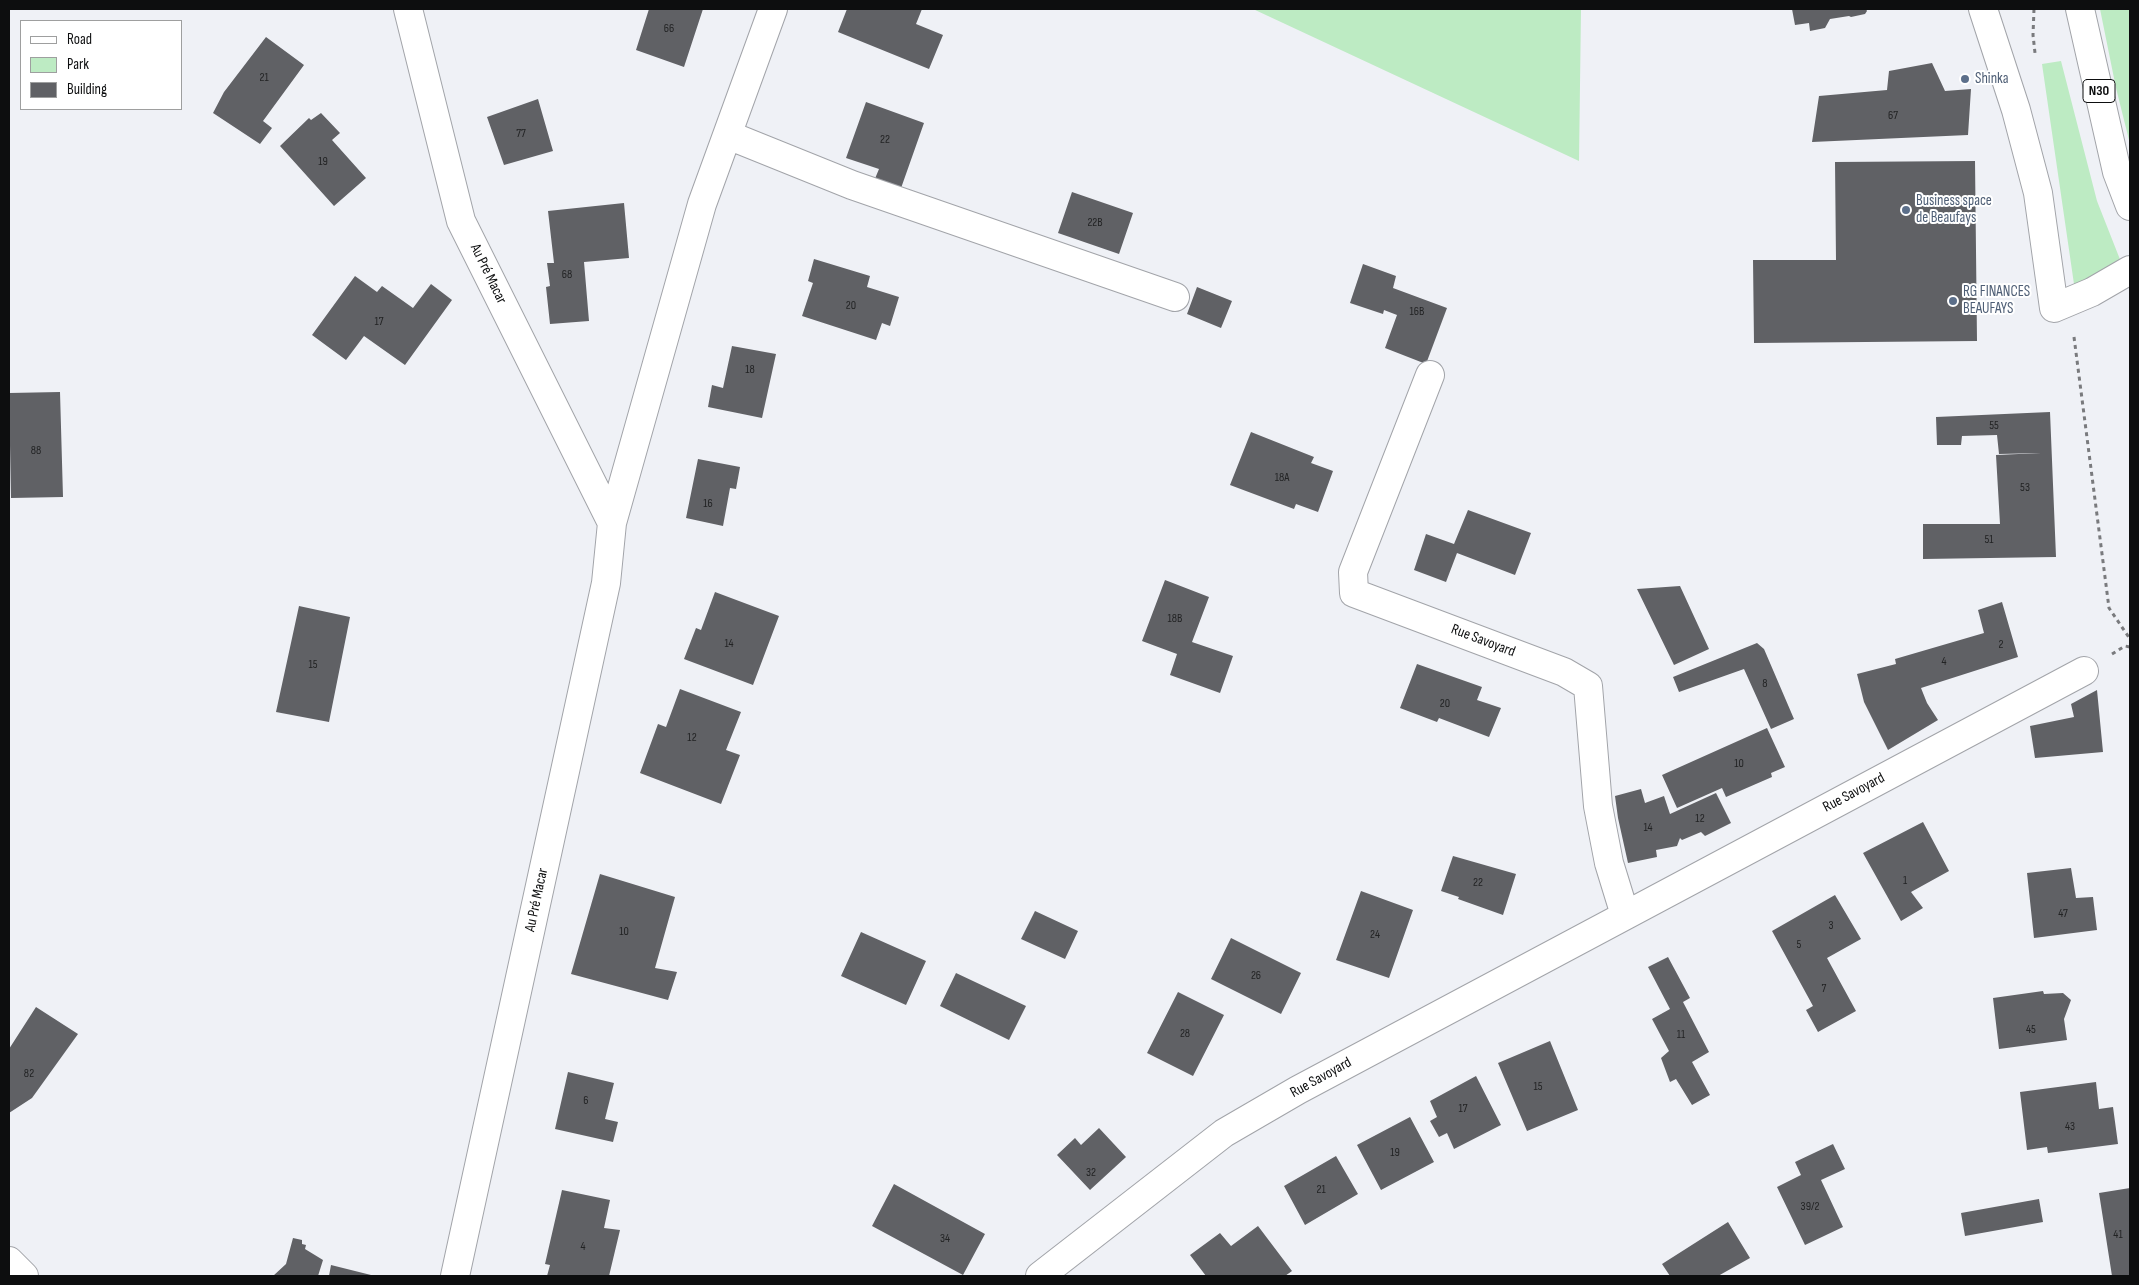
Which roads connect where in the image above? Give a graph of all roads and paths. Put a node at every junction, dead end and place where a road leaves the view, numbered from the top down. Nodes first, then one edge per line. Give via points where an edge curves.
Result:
1 (408, 9) edge
2 (773, 9) edge
3 (1983, 9) edge
4 (2080, 9) edge
5 (728, 135) junction
6 (2130, 206) edge
7 (2130, 270) edge
8 (1175, 297) dead end
9 (2070, 301) junction
10 (1430, 375) dead end
11 (612, 523) junction
12 (2130, 639) edge
13 (2084, 671) dead end
14 (1625, 916) junction
15 (9, 1261) edge
16 (24, 1276) edge
17 (455, 1276) edge
18 (1040, 1276) edge

1 - 11 street, Au Pré Macar via 461,221
2 - 5 street, Au Pré Macar
3 - 9 street via 2016,110 2038,193 2054,308
4 - 6 street, N30 via 2117,172
5 - 8 street via 852,186
5 - 11 street, Au Pré Macar via 702,204
7 - 9 street
9 - 12 path via 2109,608
10 - 14 street, Rue Savoyard via 1353,572 1354,593 1564,672 1588,686 1598,806 1609,863
11 - 17 street, Au Pré Macar via 606,583
13 - 14 street, Rue Savoyard
14 - 18 street, Rue Savoyard via 1298,1090 1224,1133
15 - 16 street

